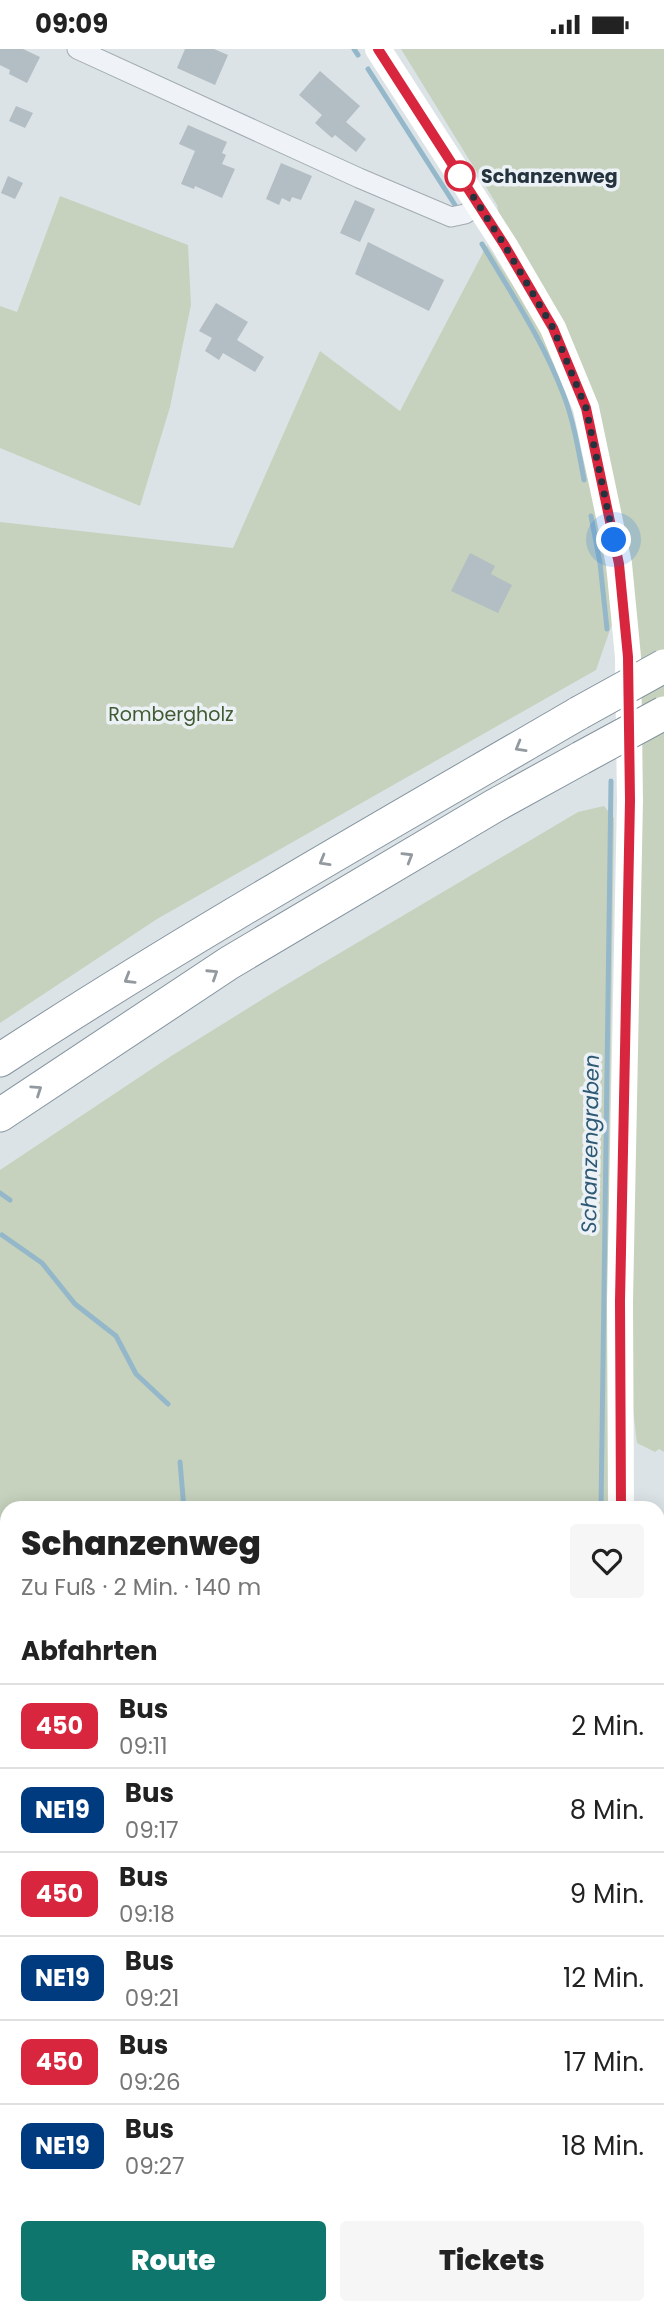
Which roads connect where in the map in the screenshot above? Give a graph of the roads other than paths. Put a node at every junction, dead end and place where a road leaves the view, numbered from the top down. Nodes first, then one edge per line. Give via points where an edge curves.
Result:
1 (76, 49) edge
2 (378, 49) edge
3 (478, 206) junction
4 (664, 666) edge
5 (664, 713) edge
6 (0, 1060) edge
7 (0, 1115) edge
8 (621, 1501) edge

1 - 3 street via 451,217
2 - 3 main road
3 - 8 main road via 553,328 586,408 619,564 628,657 630,800
4 -> 6 highway, bridge via 309,870
7 -> 5 highway, bridge via 229,963

